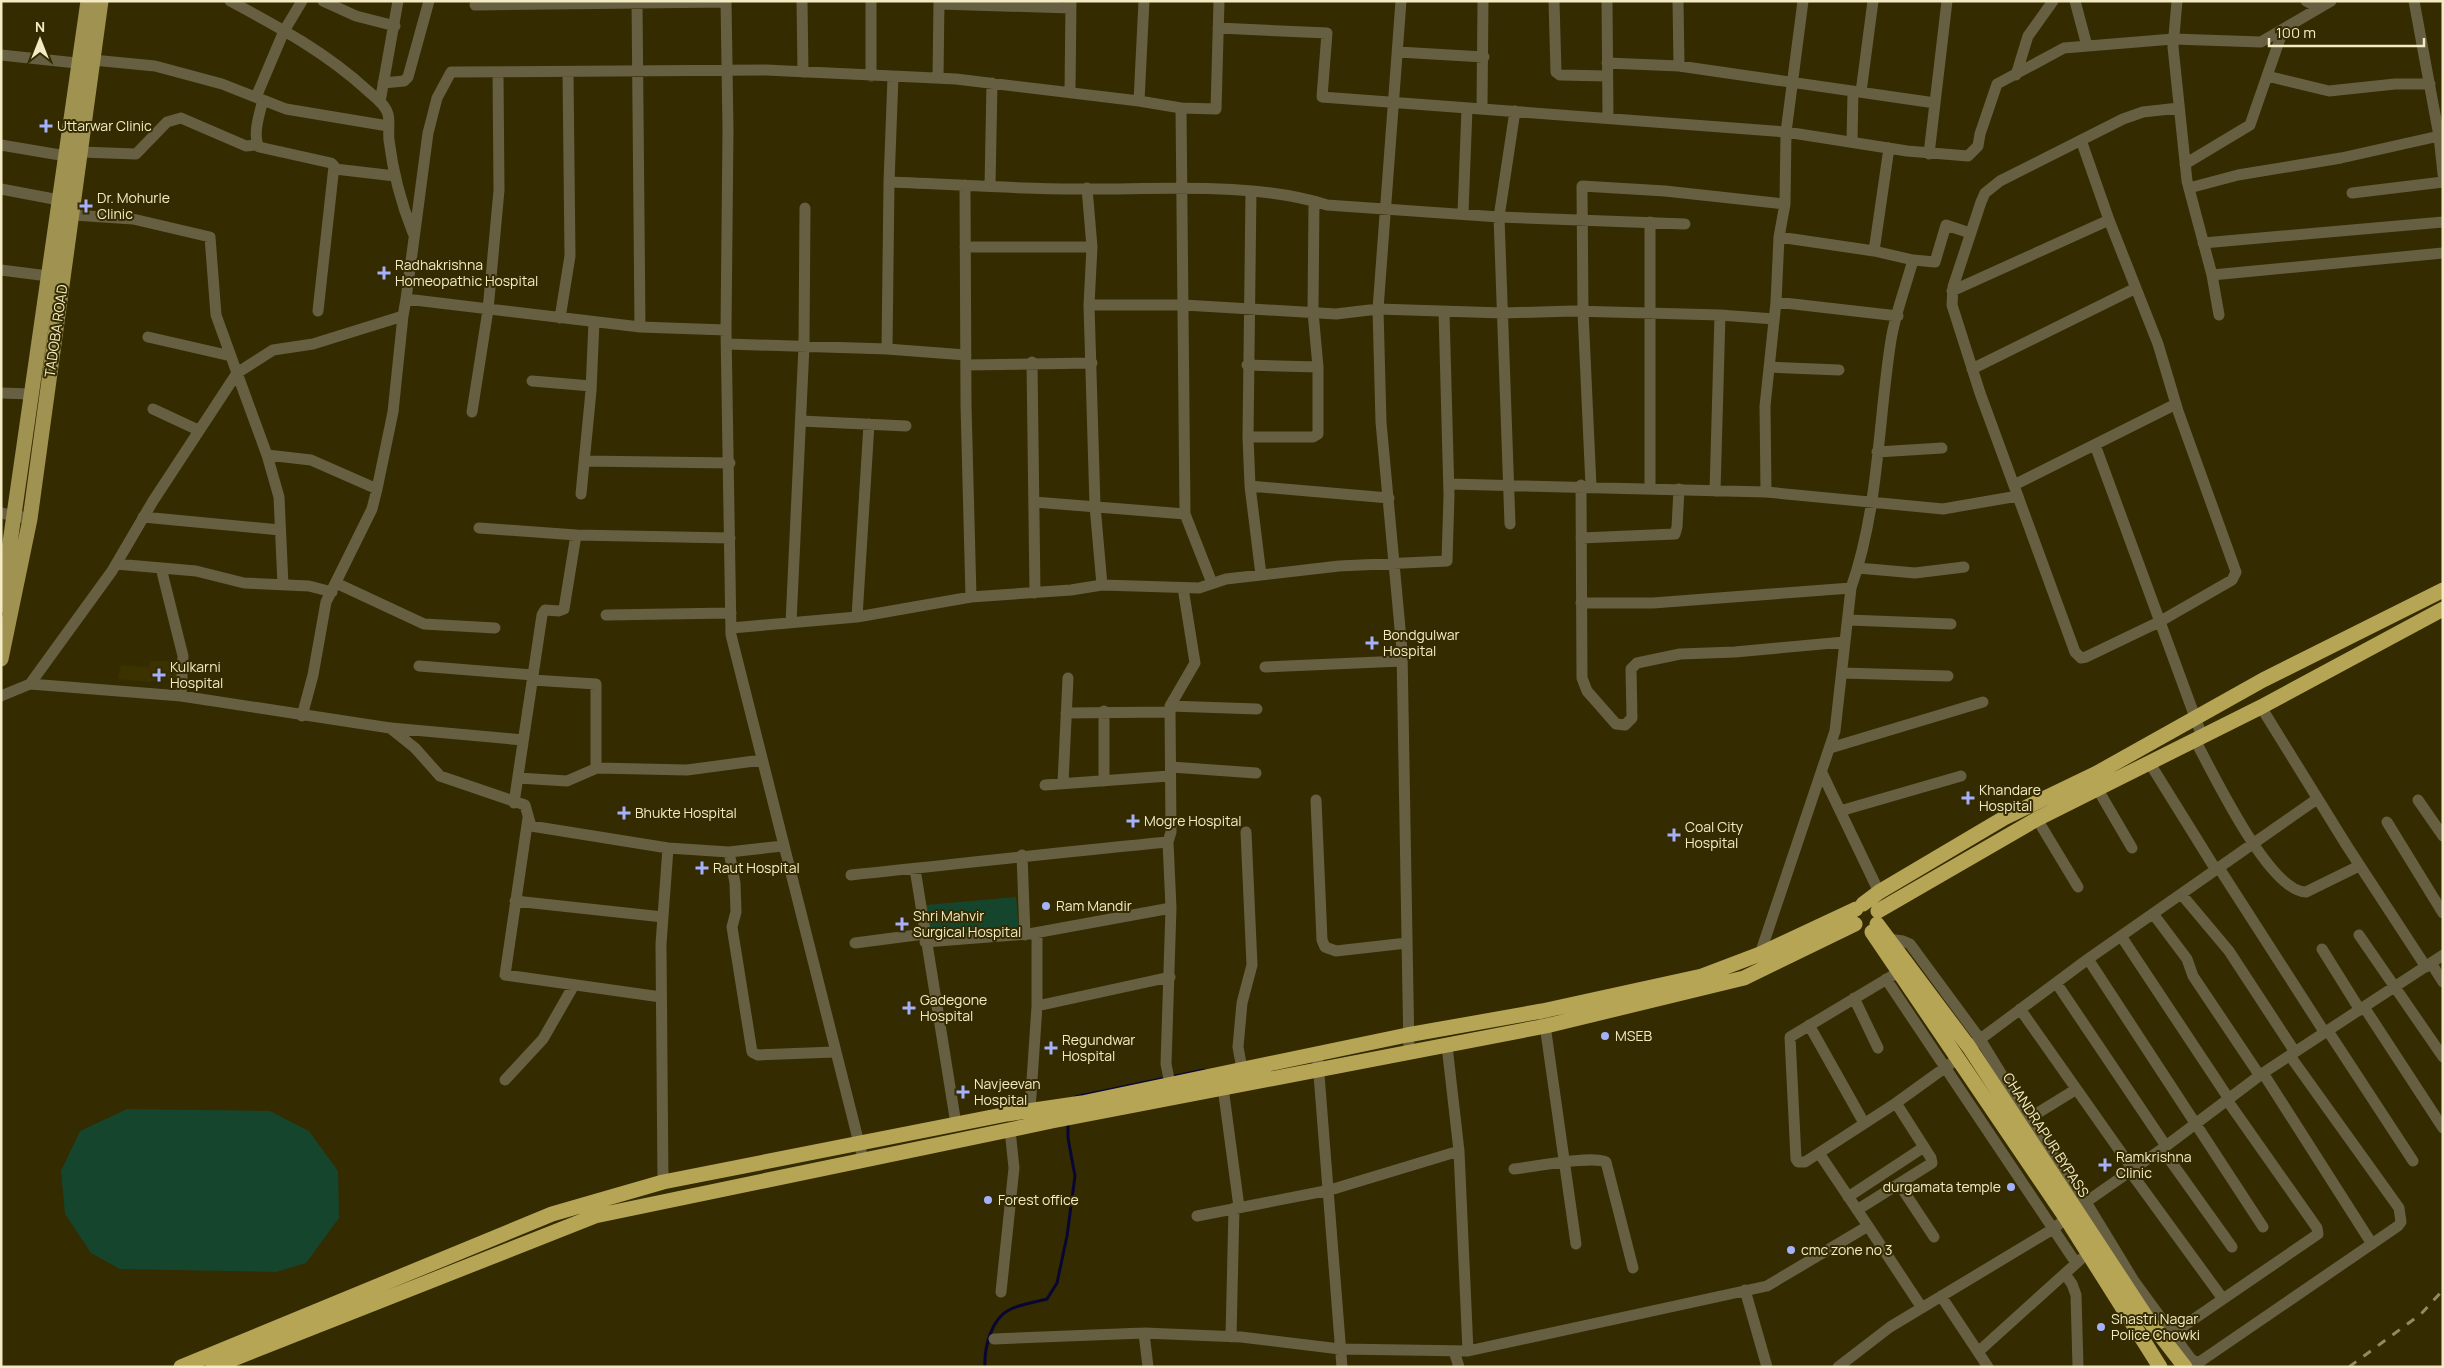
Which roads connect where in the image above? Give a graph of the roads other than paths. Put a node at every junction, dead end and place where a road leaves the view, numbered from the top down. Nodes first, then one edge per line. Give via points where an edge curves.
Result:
1 (88, 1) edge
2 (101, 1) edge
3 (230, 1) edge
4 (302, 1) edge
5 (323, 1) edge
6 (398, 1) edge
7 (429, 1) edge
8 (802, 1) edge
9 (871, 1) edge
10 (1144, 1) edge
11 (1219, 1) edge
12 (1401, 1) edge
13 (1483, 1) edge
14 (1554, 1) edge
15 (1608, 1) edge
16 (1678, 1) edge
17 (1803, 1) edge
18 (1873, 1) edge
19 (1946, 1) edge
20 (2053, 1) edge
21 (2075, 1) edge
22 (2177, 1) edge
23 (2306, 1) edge
24 (2331, 1) edge
25 (2414, 1) edge
26 (637, 2) edge
27 (726, 2) edge
28 (939, 3) edge
29 (475, 5) dead end
30 (1071, 5) edge
31 (2319, 8) junction
32 (395, 26) junction
33 (1218, 28) junction
34 (2283, 30) junction
35 (284, 31) junction
36 (2173, 39) junction
37 (2087, 46) junction
38 (1398, 52) junction
39 (1, 55) edge
40 (1484, 57) junction
41 (88, 62) junction
42 (1607, 63) junction
43 (1679, 66) junction
44 (727, 69) junction
45 (638, 70) junction
46 (498, 72) junction
47 (568, 72) junction
48 (803, 72) junction
49 (871, 76) junction
50 (1606, 76) junction
51 (2267, 76) junction
52 (894, 77) junction
53 (938, 78) junction
54 (2009, 79) junction
55 (1792, 82) junction
56 (383, 83) junction
57 (992, 83) junction
58 (2430, 84) junction
59 (1070, 92) junction
60 (1857, 92) junction
61 (259, 98) junction
62 (1139, 101) junction
63 (380, 102) junction
64 (1395, 102) junction
65 (1935, 103) junction
66 (1181, 108) junction
67 (1467, 108) junction
68 (1482, 108) junction
69 (2179, 108) junction
70 (1515, 111) junction
71 (1608, 118) junction
72 (388, 126) junction
73 (1786, 132) junction
74 (2439, 136) junction
75 (2081, 140) junction
76 (1852, 142) junction
77 (1, 145) edge
78 (257, 145) junction
79 (1889, 148) junction
80 (81, 152) junction
81 (1929, 154) junction
82 (66, 156) junction
83 (2185, 164) junction
84 (335, 169) junction
85 (2443, 174) edge
86 (395, 176) junction
87 (889, 182) junction
88 (2443, 182) edge
89 (965, 185) junction
90 (990, 186) junction
91 (1088, 188) junction
92 (1180, 188) junction
93 (2189, 188) junction
94 (1, 189) edge
95 (1251, 192) junction
96 (2352, 193) dead end
97 (59, 200) junction
98 (1314, 201) junction
99 (1785, 204) junction
100 (805, 208) dead end
101 (1386, 209) junction
102 (1463, 213) junction
103 (73, 215) junction
104 (1499, 217) junction
105 (2110, 220) junction
106 (1582, 221) junction
107 (1650, 222) junction
108 (2443, 222) edge
109 (1685, 224) dead end
110 (1963, 230) junction
111 (414, 234) junction
112 (1779, 237) junction
113 (2204, 244) junction
114 (966, 247) junction
115 (1092, 247) junction
116 (1874, 251) junction
117 (2443, 252) edge
118 (1913, 260) junction
119 (1, 270) edge
120 (2212, 275) junction
121 (48, 276) junction
122 (2136, 288) junction
123 (1952, 291) junction
124 (406, 299) junction
125 (1776, 302) junction
126 (1089, 304) junction
127 (1184, 305) junction
128 (1378, 309) junction
129 (318, 310) dead end
130 (488, 310) junction
131 (1248, 310) junction
132 (1313, 312) junction
133 (1444, 312) junction
134 (1582, 312) junction
135 (1503, 313) junction
136 (1650, 314) junction
137 (1720, 315) junction
138 (2219, 315) dead end
139 (403, 316) junction
140 (1898, 316) junction
141 (560, 318) junction
142 (1774, 320) junction
143 (594, 322) junction
144 (640, 327) junction
145 (726, 330) junction
146 (148, 336) dead end
147 (728, 344) junction
148 (804, 346) junction
149 (888, 349) junction
150 (231, 356) junction
151 (966, 360) junction
152 (1032, 362) junction
153 (1092, 363) junction
154 (1247, 365) junction
155 (1318, 367) junction
156 (1769, 367) junction
157 (1972, 369) junction
158 (1839, 370) dead end
159 (237, 373) junction
160 (532, 380) dead end
161 (591, 386) junction
162 (1, 393) edge
163 (31, 394) junction
164 (2176, 404) junction
165 (153, 409) dead end
166 (472, 412) dead end
167 (801, 422) junction
168 (869, 424) junction
169 (906, 426) dead end
170 (198, 430) junction
171 (1248, 437) junction
172 (2094, 445) junction
173 (1942, 448) dead end
174 (1877, 452) junction
175 (267, 455) junction
176 (584, 461) junction
177 (730, 463) junction
178 (1449, 484) junction
179 (1510, 484) junction
180 (1250, 486) junction
181 (1586, 486) junction
182 (377, 489) junction
183 (1650, 489) junction
184 (1679, 489) junction
185 (2016, 490) junction
186 (1715, 491) junction
187 (1766, 492) junction
188 (581, 494) dead end
189 (1389, 498) junction
190 (1034, 502) junction
191 (1871, 502) junction
192 (1095, 506) junction
193 (1184, 514) junction
194 (143, 517) junction
195 (15, 522) edge
196 (1510, 524) dead end
197 (479, 528) dead end
198 (280, 530) junction
199 (576, 535) junction
200 (730, 538) junction
201 (1581, 538) junction
202 (116, 564) junction
203 (1395, 565) junction
204 (1964, 567) dead end
205 (161, 568) junction
206 (1858, 568) junction
207 (1261, 575) junction
208 (1212, 584) junction
209 (283, 585) junction
210 (1102, 585) junction
211 (334, 588) junction
212 (1183, 588) junction
213 (1851, 588) junction
214 (2443, 590) edge
215 (1035, 593) junction
216 (970, 597) junction
217 (1581, 602) junction
218 (1, 605) edge
219 (2443, 608) edge
220 (731, 612) junction
221 (606, 615) dead end
222 (857, 617) junction
223 (1849, 620) junction
224 (2159, 622) junction
225 (791, 623) junction
226 (1951, 624) dead end
227 (495, 628) dead end
228 (731, 628) junction
229 (2351, 636) junction
230 (1844, 642) junction
231 (2357, 654) junction
232 (1, 659) edge
233 (1402, 661) junction
234 (419, 666) dead end
235 (1265, 667) dead end
236 (1842, 673) junction
237 (1948, 676) dead end
238 (532, 678) junction
239 (1068, 678) dead end
240 (30, 684) junction
241 (1, 696) edge
242 (181, 696) junction
243 (1983, 702) dead end
244 (2261, 707) junction
245 (1170, 709) junction
246 (1257, 709) dead end
247 (1104, 711) junction
248 (1066, 713) junction
249 (302, 716) junction
250 (2196, 719) junction
251 (390, 728) junction
252 (2198, 738) junction
253 (523, 740) junction
254 (1830, 748) junction
255 (762, 760) junction
256 (2149, 762) junction
257 (596, 768) junction
258 (1170, 772) junction
259 (1256, 773) dead end
260 (1822, 773) junction
261 (1961, 776) dead end
262 (518, 778) junction
263 (1104, 781) junction
264 (1063, 783) junction
265 (1045, 785) dead end
266 (2097, 788) junction
267 (2317, 799) junction
268 (1316, 800) dead end
269 (2418, 800) dead end
270 (514, 802) junction
271 (1840, 811) junction
272 (528, 816) junction
273 (2037, 819) junction
274 (2387, 822) dead end
275 (1246, 832) dead end
276 (2443, 836) edge
277 (1168, 842) junction
278 (2252, 845) junction
279 (783, 846) junction
280 (668, 848) junction
281 (2132, 848) dead end
282 (729, 852) junction
283 (1022, 855) junction
284 (2359, 866) junction
285 (915, 869) junction
286 (2218, 869) junction
287 (851, 875) dead end
288 (2078, 887) dead end
289 (1879, 892) junction
290 (2182, 895) junction
291 (516, 901) junction
292 (1859, 906) junction
293 (1171, 908) junction
294 (2443, 913) edge
295 (2154, 915) junction
296 (663, 917) junction
297 (1875, 922) junction
298 (1855, 924) junction
299 (1037, 933) junction
300 (1025, 935) junction
301 (2359, 935) dead end
302 (2121, 936) junction
303 (925, 938) junction
304 (855, 943) dead end
305 (1407, 943) junction
306 (2322, 949) dead end
307 (1760, 954) junction
308 (2443, 955) edge
309 (2088, 959) junction
310 (2428, 965) junction
311 (1892, 976) junction
312 (1170, 977) junction
313 (2443, 982) edge
314 (2057, 984) junction
315 (574, 985) junction
316 (2395, 986) junction
317 (661, 997) junction
318 (1854, 998) junction
319 (1037, 1006) junction
320 (2020, 1009) junction
321 (2362, 1009) junction
322 (1542, 1011) junction
323 (1494, 1020) junction
324 (1809, 1025) junction
325 (1546, 1026) junction
326 (2326, 1032) junction
327 (1407, 1035) junction
328 (1497, 1036) junction
329 (1975, 1043) junction
330 (1447, 1046) junction
331 (1878, 1048) dead end
332 (835, 1052) junction
333 (1409, 1053) junction
334 (1316, 1054) junction
335 (2292, 1054) junction
336 (2443, 1057) edge
337 (1957, 1059) junction
338 (1241, 1064) junction
339 (1945, 1068) junction
340 (1320, 1071) junction
341 (1222, 1074) junction
342 (2262, 1074) junction
343 (505, 1080) dead end
344 (1170, 1082) junction
345 (1224, 1090) junction
346 (2075, 1090) junction
347 (2228, 1099) junction
348 (1896, 1103) junction
349 (1100, 1106) junction
350 (1030, 1110) junction
351 (1051, 1114) junction
352 (2025, 1121) junction
353 (2197, 1123) junction
354 (956, 1124) junction
355 (1864, 1124) junction
356 (2443, 1128) edge
357 (1010, 1130) junction
358 (857, 1143) junction
359 (1924, 1147) junction
360 (2164, 1147) junction
361 (1459, 1151) junction
362 (1819, 1152) junction
363 (863, 1159) junction
364 (2413, 1161) dead end
365 (1564, 1163) junction
366 (1514, 1169) dead end
367 (2131, 1169) junction
368 (663, 1182) junction
369 (1899, 1184) junction
370 (1330, 1190) junction
371 (1848, 1196) junction
372 (1236, 1208) junction
373 (1857, 1210) junction
374 (2076, 1210) junction
375 (1196, 1216) dead end
376 (1868, 1226) junction
377 (2264, 1227) dead end
378 (2053, 1229) junction
379 (1934, 1238) dead end
380 (1576, 1244) dead end
381 (2372, 1244) junction
382 (2232, 1247) dead end
383 (2088, 1253) junction
384 (2076, 1263) junction
385 (1633, 1268) dead end
386 (2065, 1274) junction
387 (1745, 1290) junction
388 (1001, 1292) dead end
389 (1941, 1296) junction
390 (2224, 1299) junction
391 (1922, 1308) junction
392 (1144, 1332) junction
393 (2172, 1334) junction
394 (1232, 1336) junction
395 (994, 1339) dead end
396 (1340, 1349) junction
397 (1454, 1351) junction
398 (1468, 1351) junction
399 (1978, 1352) junction
400 (181, 1367) edge
401 (213, 1367) edge
402 (1148, 1367) edge
403 (1342, 1367) edge
404 (1459, 1367) edge
405 (1767, 1367) edge
406 (1838, 1367) edge
407 (1988, 1367) edge
408 (2078, 1367) edge
409 (2160, 1367) edge
410 (2185, 1367) edge

1 - 41 main road, TADOBA ROAD
2 - 41 main road, TADOBA ROAD
3 - 35 street
4 - 35 street
5 - 32 street via 356,16
6 - 32 street
7 - 56 street via 408,77 404,82
8 - 48 street
9 - 49 street
10 - 62 street
11 - 33 street
12 - 38 street
13 - 40 street
14 - 50 street via 1556,72 1560,75
15 - 42 street
16 - 43 street
17 - 55 street
18 - 60 street
19 - 65 street
20 - 54 street via 2028,36
21 - 37 street
22 - 36 street
23 - 31 street
24 - 31 street
25 - 58 street
26 - 27 street
26 - 29 street
26 - 45 street
27 - 44 street
28 - 30 street
28 - 53 street
30 - 59 street
31 - 34 street
32 - 56 street
33 - 64 street via 1327,33 1322,97
33 - 66 street via 1216,109
34 - 36 street via 2265,41 2256,42
34 - 51 street
35 - 61 street
35 - 63 street via 341,66
36 - 37 street
36 - 69 street
37 - 54 street via 2060,50
38 - 40 street
38 - 64 street
39 - 41 street
40 - 68 street
41 - 61 street via 155,66
41 - 80 main road, TADOBA ROAD
41 - 82 main road, TADOBA ROAD
42 - 43 street
42 - 50 street
43 - 55 street
44 - 45 street
44 - 48 street
44 - 145 street
45 - 47 street
45 - 144 street
46 - 47 street
46 - 111 street via 451,72 437,98 428,133
46 - 130 street via 499,190
47 - 141 street via 570,256
48 - 49 street
49 - 52 street
50 - 71 street
51 - 58 street via 2327,91
51 - 83 street via 2250,125
52 - 53 street
52 - 87 street
53 - 57 street
54 - 81 street via 1995,87 1975,150 1968,156
55 - 60 street
55 - 73 street
56 - 63 street
57 - 59 street
57 - 90 street
58 - 74 street
59 - 62 street
60 - 65 street
60 - 76 street
61 - 72 street via 286,109
61 - 78 street
62 - 66 street
63 - 72 street via 388,113
64 - 67 street
64 - 101 street
65 - 81 street
66 - 92 street
67 - 68 street
67 - 102 street
68 - 70 street
69 - 75 street via 2134,114
69 - 83 street
70 - 71 street
70 - 104 street
71 - 73 street
72 - 86 street
73 - 76 street
73 - 99 street
74 - 85 street
74 - 93 street via 2341,158 2238,175
75 - 105 street
75 - 110 street via 1992,186
76 - 79 street
77 - 82 street
78 - 80 street via 246,146 181,118 167,122 136,154
78 - 84 street via 331,163
79 - 81 street
79 - 116 street
80 - 103 main road, TADOBA ROAD
82 - 97 main road, TADOBA ROAD
83 - 93 street
84 - 86 street
84 - 129 street
86 - 111 street via 400,200
87 - 89 street
87 - 149 street
88 - 96 street
89 - 90 street
89 - 114 street
90 - 91 street
91 - 92 street
91 - 115 street
92 - 95 street
92 - 127 street
93 - 113 street
94 - 97 street
95 - 98 street
95 - 131 street
97 - 121 main road, TADOBA ROAD
98 - 101 street via 1327,205
98 - 132 street
99 - 106 street via 1665,190 1582,186
99 - 112 street
100 - 148 street
101 - 102 street
101 - 128 street
102 - 104 street
103 - 150 street via 133,219 210,237 216,315
103 - 195 main road, TADOBA ROAD
104 - 106 street
104 - 135 street
105 - 122 street
105 - 123 street
106 - 107 street
106 - 134 street
107 - 109 street
107 - 136 street
108 - 113 street
110 - 118 street via 1946,225 1935,262
110 - 123 street
111 - 124 street
112 - 116 street
112 - 125 street
113 - 120 street
114 - 115 street
114 - 151 street
115 - 126 street
116 - 118 street
117 - 120 street
118 - 140 street
119 - 121 street
120 - 138 street
121 - 163 main road, TADOBA ROAD
122 - 157 street
122 - 164 street via 2160,349
123 - 157 street via 1954,314
124 - 130 street
124 - 139 street
125 - 140 street
125 - 142 street
126 - 127 street
126 - 153 street
127 - 131 street
127 - 193 street
128 - 132 street via 1336,314
128 - 133 street
128 - 189 street via 1381,422
130 - 141 street
130 - 166 street
131 - 132 street
131 - 154 street
132 - 155 street
133 - 135 street
133 - 178 street
134 - 135 street
134 - 136 street
134 - 181 street
135 - 179 street
136 - 137 street
136 - 183 street
137 - 142 street
137 - 186 street
139 - 159 street via 313,344 273,350
139 - 182 street via 392,412
140 - 174 street via 1891,338
141 - 143 street
142 - 156 street
143 - 144 street
143 - 161 street
144 - 145 street
145 - 147 street
146 - 150 street
147 - 148 street
147 - 177 street
148 - 149 street
148 - 167 street
149 - 151 street
150 - 159 street
151 - 152 street
151 - 216 street
152 - 153 street
152 - 190 street
153 - 192 street
154 - 155 street
154 - 171 street
155 - 171 street via 1316,436
156 - 158 street
156 - 187 street
157 - 185 street
159 - 170 street
159 - 175 street
160 - 161 street
161 - 176 street
162 - 163 street
163 - 195 main road, TADOBA ROAD
164 - 172 street
164 - 224 street via 2236,572 2232,580
165 - 170 street
167 - 168 street
167 - 225 street
168 - 169 street
168 - 222 street
170 - 194 street
171 - 180 street
172 - 185 street
172 - 224 street
173 - 174 street
174 - 191 street
175 - 182 street via 311,460
175 - 198 street via 279,497
176 - 177 street
176 - 188 street
177 - 200 street
178 - 179 street
178 - 203 street via 1447,561
179 - 181 street
179 - 196 street
180 - 189 street
180 - 207 street
181 - 183 street
181 - 201 street
182 - 211 street via 372,509
183 - 184 street
184 - 186 street
184 - 201 street via 1674,534
185 - 191 street via 1943,509
185 - 224 street via 2078,656 2086,657
186 - 187 street
187 - 191 street
189 - 203 street
190 - 192 street
190 - 215 street
191 - 206 street
192 - 193 street
192 - 210 street
193 - 208 street
194 - 198 street
194 - 202 street
195 - 218 main road, TADOBA ROAD
195 - 232 main road, TADOBA ROAD
197 - 199 street
198 - 209 street
199 - 200 street
199 - 238 street via 564,608 559,612 542,612
200 - 220 street
201 - 217 street
202 - 205 street
202 - 240 street
203 - 207 street via 1340,566
203 - 233 street
204 - 206 street via 1915,574
205 - 209 street via 200,571 249,584
205 - 242 street via 183,656
206 - 213 street
207 - 208 street
208 - 212 street
209 - 211 street
210 - 212 street
210 - 215 street
211 - 227 street via 424,624
211 - 249 street via 326,602
212 - 245 street via 1195,663
213 - 217 street via 1653,603
213 - 223 street
214 - 229 highway
215 - 216 street
216 - 222 street
217 - 230 street via 1584,685 1620,725 1626,725 1632,718 1632,669 1636,663 1680,654
219 - 231 highway
220 - 221 street
220 - 228 street
222 - 225 street
223 - 226 street
223 - 230 street
224 - 250 street
225 - 228 street
228 - 255 street
229 - 231 highway
229 - 250 highway via 2263,680
230 - 236 street
231 - 244 highway
233 - 235 street
233 - 305 street
234 - 238 street
236 - 237 street
236 - 254 street
238 - 253 street
238 - 257 street via 596,684
239 - 248 street
240 - 241 street
240 - 242 street
242 - 249 street
243 - 254 street
244 - 252 highway
244 - 267 street
245 - 246 street
245 - 247 street
245 - 258 street
247 - 248 street
247 - 263 street
248 - 264 street
249 - 251 street
250 - 252 street
250 - 289 highway via 2097,773 2004,818
251 - 253 street
251 - 270 street via 415,748 440,776
252 - 256 highway
252 - 278 street
253 - 262 street
254 - 260 street
255 - 257 street via 688,770
255 - 279 street
256 - 266 highway
256 - 286 street
257 - 262 street via 571,781
258 - 259 street
258 - 263 street
258 - 277 street via 1172,832
260 - 271 street
260 - 307 street
261 - 271 street
262 - 270 street
263 - 264 street
264 - 265 street
266 - 273 highway
266 - 281 street
267 - 278 street
267 - 284 street
268 - 305 street via 1322,940 1325,947 1336,951
269 - 276 street
270 - 272 street via 525,805
271 - 289 street
272 - 280 street via 531,826
272 - 291 street
273 - 288 street
273 - 297 highway
274 - 294 street
275 - 338 street via 1252,964 1242,1003 1238,1047
277 - 283 street
277 - 293 street
278 - 284 street via 2288,887 2300,892
278 - 286 street
279 - 282 street
279 - 332 street
280 - 282 street
280 - 296 street
282 - 332 street via 735,883 736,912 732,927 752,1052 758,1055
283 - 285 street
283 - 300 street
284 - 310 street
285 - 287 street
285 - 303 street
286 - 290 street
286 - 326 street
289 - 292 highway
290 - 295 street
290 - 335 street via 2229,951
291 - 296 street
291 - 315 street via 504,975
292 - 297 highway via 1872,905
292 - 298 highway via 1853,916
292 - 307 highway
293 - 299 street
293 - 312 street
295 - 302 street
295 - 342 street via 2187,959 2193,976
296 - 317 street
297 - 298 highway via 1862,929
297 - 311 highway, CHANDRAPUR BYPASS
297 - 329 highway, CHANDRAPUR BYPASS
298 - 325 highway via 1744,978
299 - 300 street
299 - 319 street
300 - 303 street
301 - 316 street
302 - 309 street
302 - 347 street
303 - 304 street
303 - 354 street
305 - 327 street
306 - 321 street
307 - 322 highway via 1702,976
308 - 310 street
309 - 314 street
309 - 353 street
310 - 313 street
310 - 316 street
311 - 318 street
311 - 337 highway, CHANDRAPUR BYPASS
311 - 339 street
312 - 319 street
312 - 344 street via 1166,1064
314 - 320 street
314 - 360 street
315 - 317 street
315 - 343 street via 543,1039
316 - 321 street
316 - 336 street
317 - 368 street
318 - 324 street
318 - 331 street
319 - 350 street
320 - 329 street
320 - 346 street
321 - 326 street
321 - 356 street
322 - 323 highway
322 - 325 street
323 - 327 highway
323 - 328 highway
324 - 355 street
324 - 362 street via 1792,1034 1789,1041 1796,1159 1805,1162
325 - 328 highway
325 - 365 street
326 - 335 street
326 - 364 street
327 - 333 street
327 - 334 highway
328 - 330 highway
329 - 352 highway, CHANDRAPUR BYPASS
330 - 333 highway
330 - 361 street
332 - 358 street
333 - 340 highway
334 - 338 highway
334 - 340 street
335 - 342 street
335 - 381 street via 2399,1208 2401,1222
337 - 339 street
337 - 374 highway, CHANDRAPUR BYPASS
338 - 341 highway
339 - 348 street
339 - 378 street
340 - 345 highway
340 - 370 street
341 - 344 highway
341 - 345 street
342 - 347 street
342 - 381 street
344 - 349 highway
345 - 349 highway
345 - 372 street
346 - 352 street
346 - 367 street
347 - 353 street
347 - 390 street via 2318,1234
348 - 355 street
348 - 359 street
349 - 351 highway
350 - 351 highway
350 - 354 highway
351 - 357 highway
352 - 374 highway, CHANDRAPUR BYPASS
353 - 360 street
353 - 377 street
354 - 358 highway
355 - 362 street
357 - 363 highway
357 - 388 street via 1014,1168
358 - 363 street
358 - 368 highway
359 - 369 street via 1932,1163
359 - 371 street
360 - 367 street
360 - 382 street
361 - 370 street
361 - 398 street
362 - 371 street
363 - 401 highway via 586,1218
365 - 366 street
365 - 380 street
365 - 385 street via 1600,1160 1608,1165
367 - 374 street
367 - 390 street
368 - 400 highway via 552,1214
369 - 373 street
369 - 379 street
370 - 372 street
370 - 396 street
371 - 373 street
372 - 375 street
372 - 394 street
373 - 376 street
374 - 378 street
374 - 383 highway, CHANDRAPUR BYPASS
374 - 393 street
374 - 410 highway, CHANDRAPUR BYPASS via 2147,1318
376 - 387 street via 1767,1286
376 - 391 street
378 - 384 street
378 - 389 street
381 - 393 street via 2202,1362 2191,1359
383 - 384 street
383 - 409 highway, CHANDRAPUR BYPASS
384 - 386 street
386 - 399 street
386 - 408 street via 2076,1294
387 - 398 street
387 - 405 street
389 - 391 street
389 - 399 street
390 - 393 street
391 - 406 street via 1890,1327
392 - 394 street
392 - 395 street
392 - 402 street
394 - 396 street
396 - 397 street
396 - 403 street
397 - 398 street
397 - 404 street
399 - 407 street

